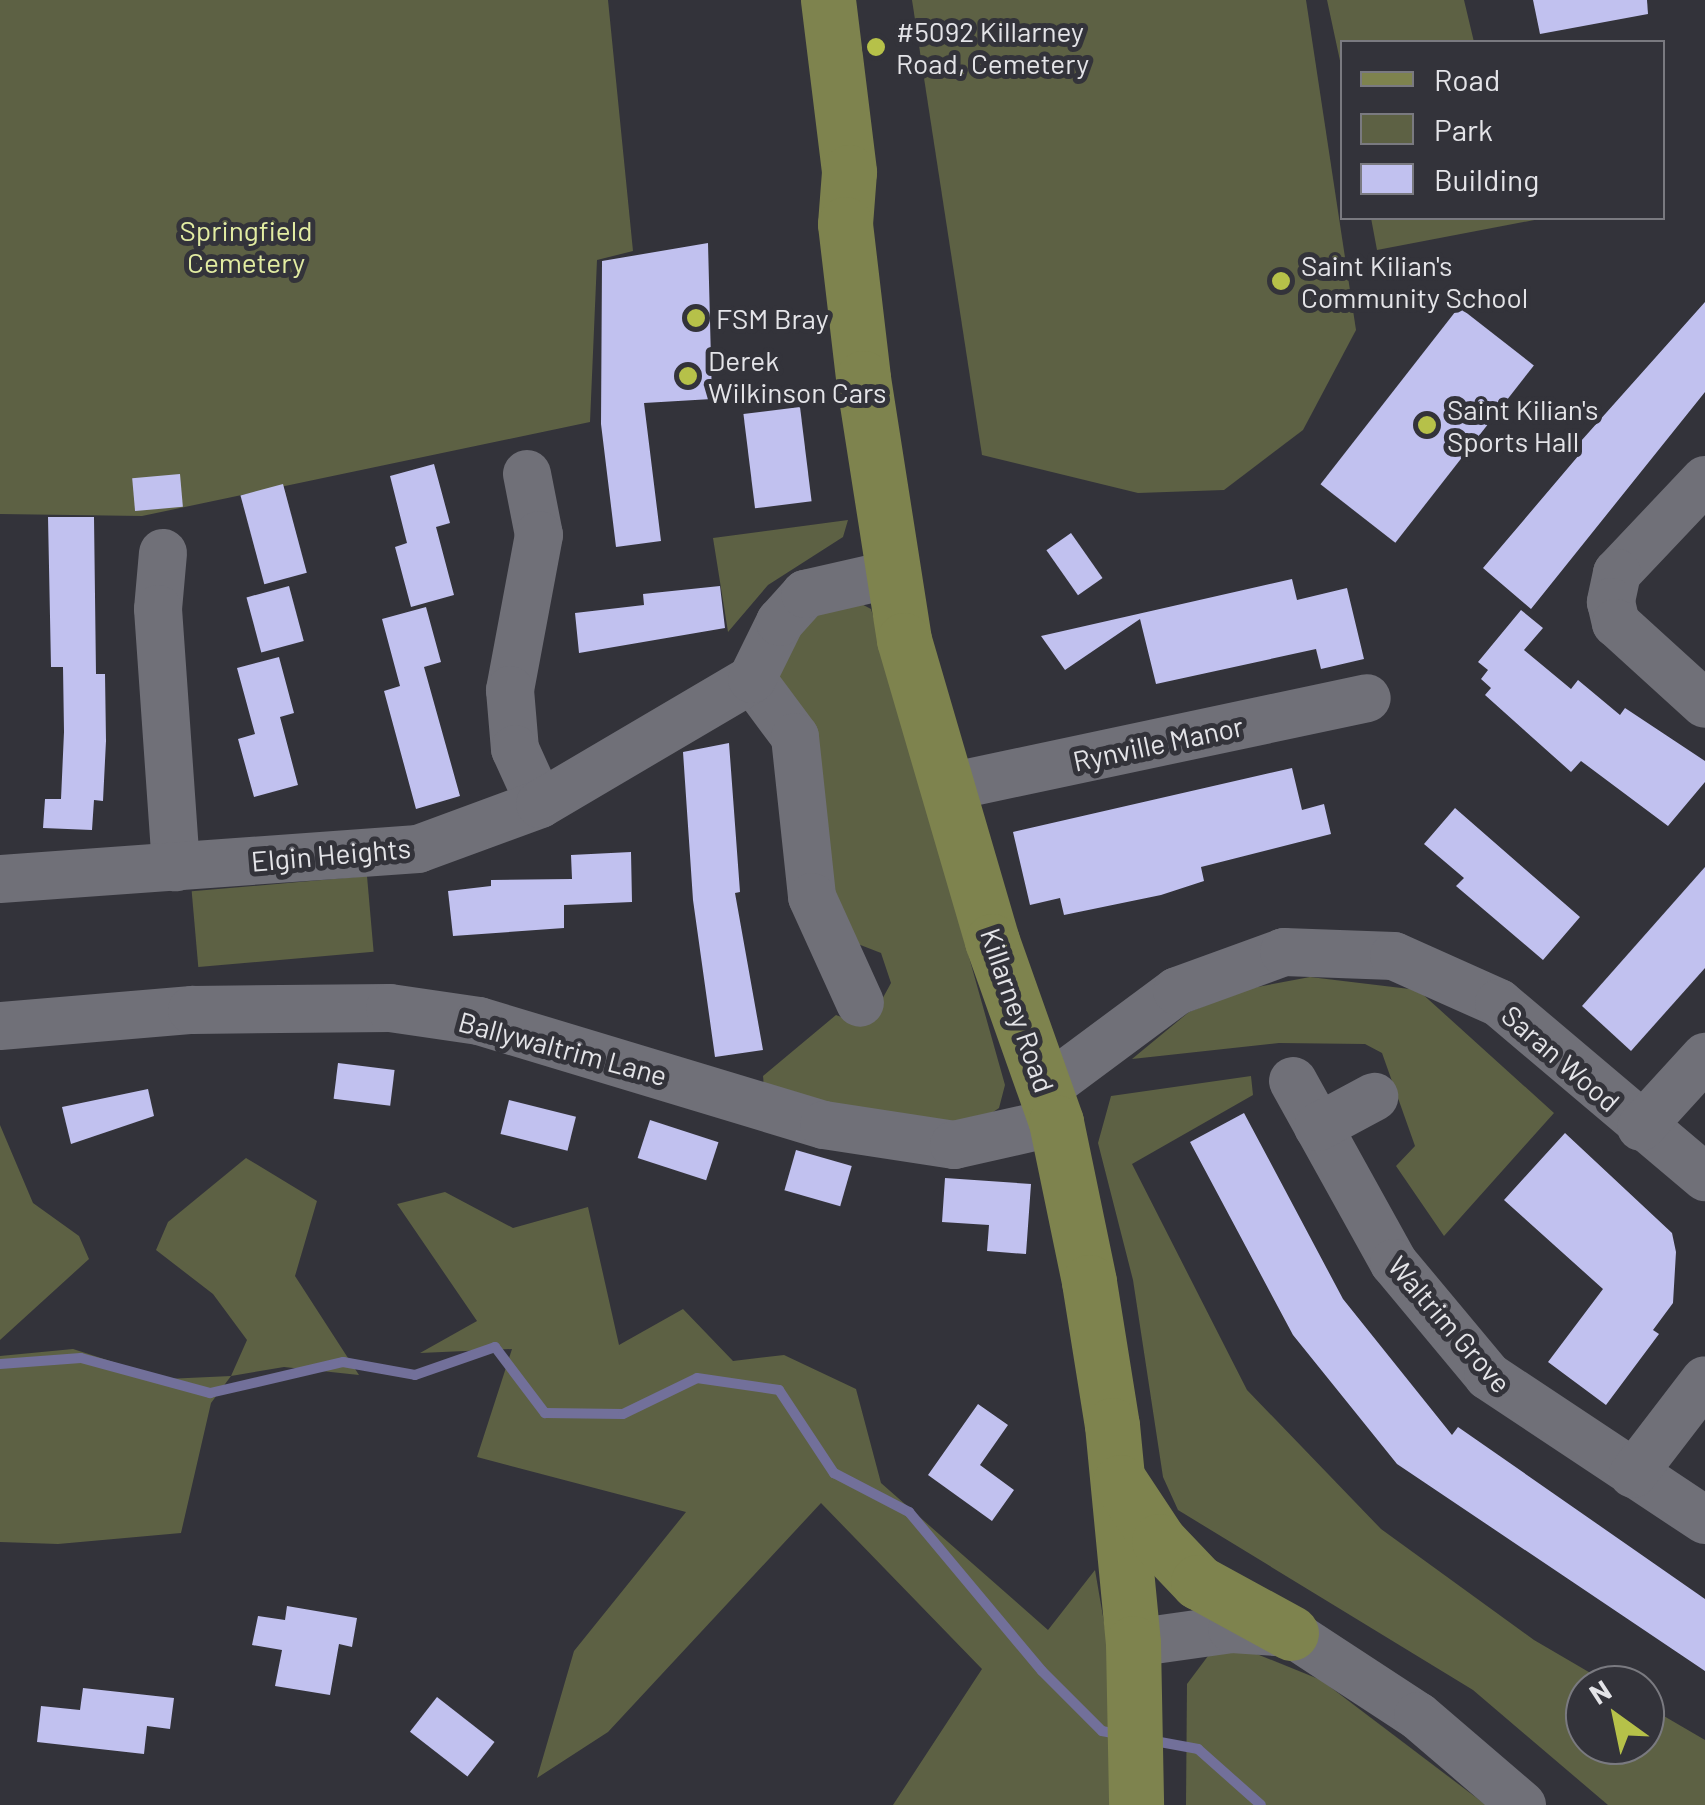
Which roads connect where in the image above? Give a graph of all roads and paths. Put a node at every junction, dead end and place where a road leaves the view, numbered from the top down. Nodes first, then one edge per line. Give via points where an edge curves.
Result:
1 (804, 0) edge
2 (828, 0) edge
3 (845, 224) junction
4 (527, 474) dead end
5 (1705, 480) edge
6 (163, 553) dead end
7 (892, 574) junction
8 (752, 679) junction
9 (1367, 698) dead end
10 (1705, 704) edge
11 (949, 787) junction
12 (540, 804) junction
13 (176, 867) junction
14 (0, 878) edge
15 (860, 1003) dead end
16 (0, 1026) edge
17 (1705, 1057) edge
18 (1293, 1081) dead end
19 (1374, 1097) dead end
20 (1050, 1106) junction
21 (1318, 1127) junction
22 (1641, 1127) junction
23 (1705, 1177) edge
24 (1705, 1380) edge
25 (1633, 1474) junction
26 (1118, 1480) junction
27 (1705, 1520) edge
28 (1291, 1633) junction
29 (1133, 1664) junction
30 (1137, 1787) edge
31 (1522, 1805) edge

1 - 3 main road, Killarney Road via 827,180
2 - 3 main road, Killarney Road via 849,172
3 - 7 main road, Killarney Road
4 - 12 street via 539,535 510,690 515,749
5 - 10 street via 1618,573 1610,602 1616,623
6 - 13 street via 158,609 164,776
7 - 8 street via 805,594 780,622
7 - 11 main road, Killarney Road via 904,640
8 - 12 street, Elgin Heights
8 - 15 street via 795,737 812,898
9 - 11 street, Rynville Manor
11 - 20 main road, Killarney Road via 992,941
12 - 13 street, Elgin Heights via 418,849
13 - 14 street, Elgin Heights
16 - 20 street, Ballywaltrim Lane via 192,1010 390,1008 479,1021 824,1124 954,1145
17 - 22 street, Saran Wood
18 - 21 street, Waltrim Grove
19 - 21 street
20 - 22 street, Saran Wood via 1176,991 1284,952 1394,956 1499,1003
20 - 26 main road, Killarney Road
21 - 25 street, Waltrim Grove via 1394,1263 1488,1376
22 - 23 street, Saran Wood
24 - 25 street
25 - 27 street, Waltrim Grove
26 - 28 main road via 1159,1541 1198,1582
26 - 29 main road, Killarney Road
28 - 29 street via 1232,1629
28 - 31 street via 1418,1716
29 - 30 main road, Killarney Road

